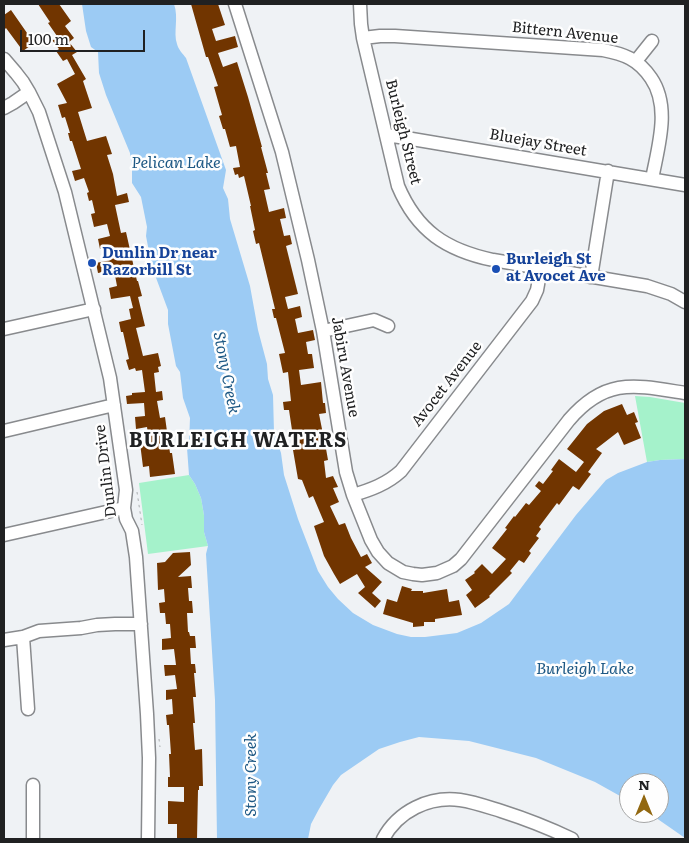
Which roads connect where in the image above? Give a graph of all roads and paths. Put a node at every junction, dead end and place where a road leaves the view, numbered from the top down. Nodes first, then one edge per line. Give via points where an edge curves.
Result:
1 (235, 4) edge
2 (360, 4) edge
3 (363, 38) junction
4 (652, 41) dead end
5 (4, 59) edge
6 (636, 61) junction
7 (29, 92) junction
8 (4, 108) edge
9 (386, 135) junction
10 (608, 172) junction
11 (652, 179) junction
12 (685, 184) edge
13 (541, 268) junction
14 (591, 276) junction
15 (685, 302) edge
16 (94, 308) junction
17 (388, 326) dead end
18 (4, 329) edge
19 (323, 332) junction
20 (685, 393) edge
21 (114, 405) junction
22 (4, 431) edge
23 (353, 495) junction
24 (124, 508) junction
25 (4, 535) edge
26 (141, 624) junction
27 (23, 637) junction
28 (4, 640) edge
29 (28, 709) dead end
30 (33, 785) dead end
31 (33, 839) edge
32 (148, 839) edge
33 (383, 839) edge
34 (572, 839) edge

1 - 19 street, Jabiru Avenue via 282,152
2 - 3 street, Burleigh Street
3 - 6 street, Bittern Avenue via 395,36 603,50
3 - 9 street, Burleigh Street
4 - 6 street
5 - 7 street, Dunlin Drive
6 - 11 street, Bittern Avenue via 653,81 662,108
7 - 8 street
7 - 16 street, Dunlin Drive via 45,127 65,192
9 - 10 street, Bluejay Street
9 - 13 street, Burleigh Street via 404,199 420,222 437,238 472,255
10 - 11 street, Bluejay Street
10 - 14 street
11 - 12 street, Bluejay Street
13 - 14 street, Burleigh Street
13 - 23 street, Avocet Avenue via 538,290 532,301 401,471 381,485
14 - 15 street, Burleigh Street via 647,286
16 - 18 street
16 - 21 street, Dunlin Drive
17 - 19 street via 374,320
19 - 23 street, Jabiru Avenue via 346,472
20 - 23 street, Jabiru Avenue via 627,386 590,400 569,420 461,559 437,573 403,572 381,557
21 - 22 street
21 - 24 street, Dunlin Drive via 126,490
24 - 25 street
24 - 26 street, Dunlin Drive via 132,531
26 - 27 street via 39,631
26 - 32 street, Dunlin Drive via 148,741
27 - 28 street
27 - 29 street
30 - 31 street
33 - 34 street via 400,817 409,811 422,804 447,800 481,804

